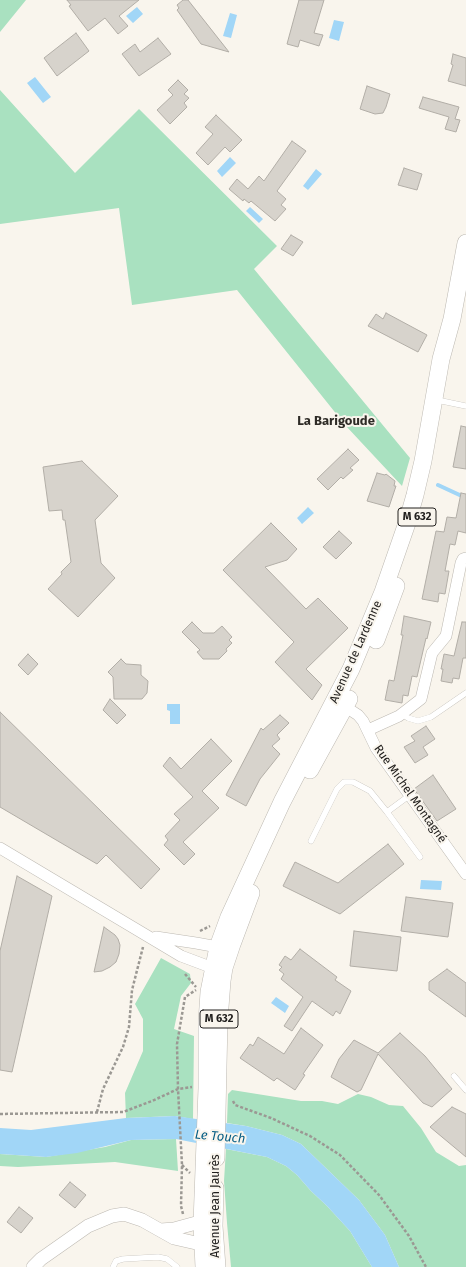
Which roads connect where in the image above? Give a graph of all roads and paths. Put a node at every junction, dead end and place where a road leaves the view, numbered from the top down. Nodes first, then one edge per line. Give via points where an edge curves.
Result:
1 (466, 243) edge
2 (439, 400) junction
3 (466, 406) edge
4 (466, 558) edge
5 (466, 692) edge
6 (340, 703) junction
7 (402, 714) junction
8 (368, 730) junction
9 (410, 795) junction
10 (387, 812) junction
11 (311, 841) dead end
12 (0, 848) edge
13 (420, 857) dead end
14 (466, 874) edge
15 (229, 917) junction
16 (197, 932) dead end
17 (146, 940) junction
18 (221, 959) junction
19 (185, 974) dead end
20 (454, 1076) dead end
21 (178, 1089) junction
22 (466, 1090) edge
23 (213, 1095) junction
24 (96, 1112) junction
25 (0, 1114) edge
26 (184, 1220) dead end
27 (161, 1230) junction
28 (208, 1233) junction
29 (33, 1267) edge
30 (113, 1267) edge
31 (177, 1267) edge
32 (204, 1267) edge
33 (217, 1267) edge
34 (426, 1267) edge

1 - 2 main road, Avenue de Lardenne / M 632 via 452,319 451,359
2 - 3 lane
2 - 6 main road, Avenue de Lardenne / M 632 via 407,523
4 - 7 street via 461,563 446,636 432,653 421,698
5 - 7 lane via 430,717 418,722
6 - 8 street, Rue Michel Montagné via 358,715
6 - 15 main road, Avenue de Lardenne / M 632 via 319,729
6 - 18 main road, Avenue de Lardenne / M 632 via 323,747 270,843
7 - 8 street
8 - 9 street, Rue Michel Montagné via 376,748
9 - 10 lane
9 - 14 street, Rue Michel Montagné
10 - 11 lane via 370,792 353,782 344,782 337,789
10 - 13 lane
12 - 17 street
15 - 16 path via 218,918 206,929
15 - 18 main road, Avenue de Lardenne / M 632
17 - 18 street
17 - 18 street via 185,958
17 - 24 path via 132,990 129,1027
18 - 23 main road, Avenue Jean Jaurès / M 632 via 208,1000
19 - 21 path via 197,989 185,997 178,1044
20 - 22 lane
21 - 23 path
21 - 24 path via 123,1112
21 - 26 path via 182,1165 181,1206
23 - 28 main road, Avenue Jean Jaurès / M 632
23 - 34 path via 310,1136 340,1155 379,1196 409,1236
24 - 25 path
27 - 28 street via 196,1223
27 - 28 street via 174,1238 196,1244
27 - 29 street via 124,1214 112,1216 88,1226
28 - 32 main road, Avenue Jean Jaurès / M 632
28 - 33 main road, Avenue Jean Jaurès / M 632
30 - 31 lane via 116,1261 123,1259 158,1257 167,1259

